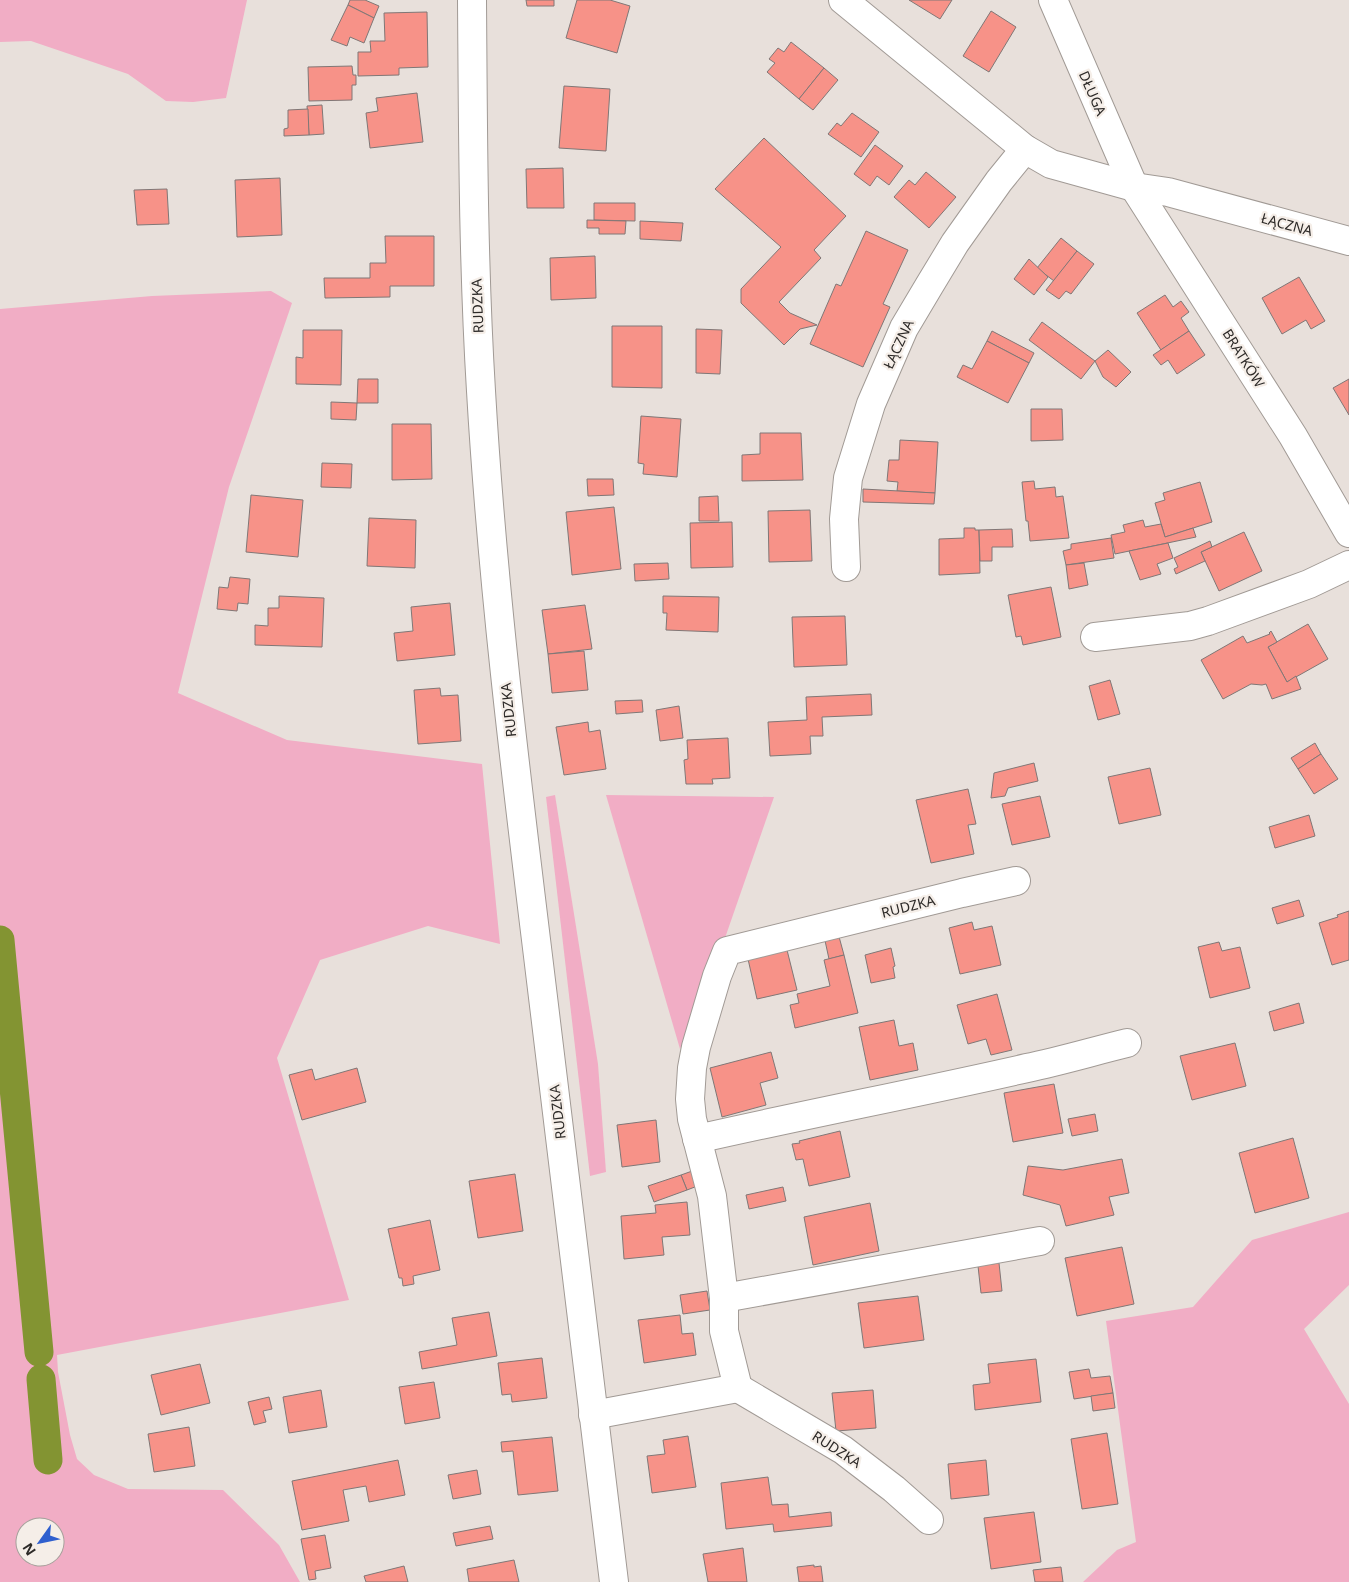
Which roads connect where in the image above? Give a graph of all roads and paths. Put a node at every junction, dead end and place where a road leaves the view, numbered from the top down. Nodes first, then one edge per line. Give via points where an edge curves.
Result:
1 (472, 0) edge
2 (842, 0) edge
3 (1053, 0) edge
4 (1025, 149) junction
5 (1134, 187) junction
6 (1349, 241) edge
7 (1349, 532) edge
8 (1349, 565) edge
9 (846, 567) dead end
10 (1095, 638) dead end
11 (1016, 882) dead end
12 (1127, 1043) dead end
13 (697, 1139) junction
14 (1040, 1241) dead end
15 (724, 1298) junction
16 (738, 1388) junction
17 (594, 1415) junction
18 (929, 1520) dead end
19 (614, 1582) edge

1 - 17 street, RUDZKA via 479,345 496,594
2 - 4 street, ŁĄCZNA
3 - 5 street, DŁUGA
4 - 5 street, ŁĄCZNA via 1051,164
4 - 9 street, ŁĄCZNA via 955,243 928,286 904,328 875,395 848,478 844,519
5 - 6 street, ŁĄCZNA via 1168,192
5 - 7 street, BRATKÓW via 1293,436
8 - 10 street via 1309,584 1208,621
11 - 13 street, RUDZKA via 962,892 727,951 692,1068 690,1099
12 - 13 street via 1030,1068
13 - 15 street, RUDZKA via 712,1196
14 - 15 street
15 - 16 street, RUDZKA via 724,1331
16 - 17 street
16 - 18 street, RUDZKA via 843,1450
17 - 19 street, RUDZKA

